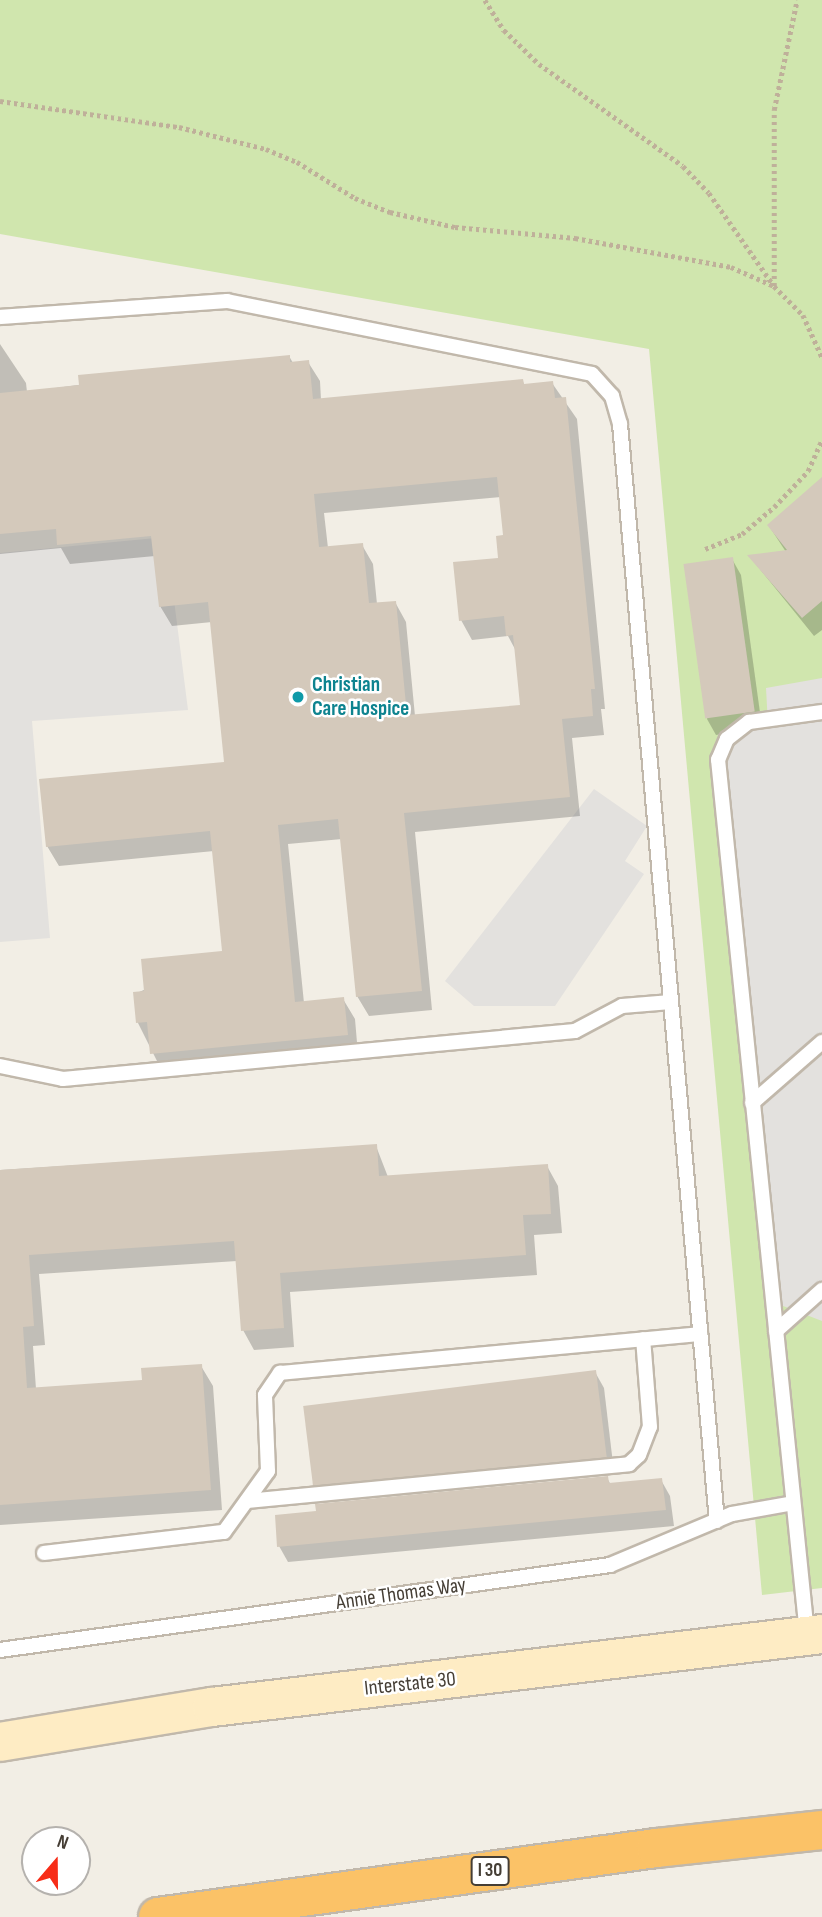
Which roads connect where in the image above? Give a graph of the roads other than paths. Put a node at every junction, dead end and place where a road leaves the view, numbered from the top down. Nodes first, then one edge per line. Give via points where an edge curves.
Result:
1 (0, 317) edge
2 (822, 712) edge
3 (671, 1002) junction
4 (822, 1042) edge
5 (0, 1066) edge
6 (752, 1103) junction
7 (822, 1290) edge
8 (776, 1331) junction
9 (700, 1334) junction
10 (643, 1339) junction
11 (247, 1501) junction
12 (793, 1503) junction
13 (717, 1521) junction
14 (44, 1553) dead end
15 (814, 1635) edge
16 (0, 1650) edge
17 (0, 1742) edge
18 (822, 1830) edge
19 (158, 1917) edge

1 - 3 lane via 227,301 592,374 611,396 620,424
2 - 6 lane via 749,722 727,738 718,760
3 - 5 lane via 622,1006 575,1031 63,1079
3 - 9 lane
4 - 6 lane
6 - 8 lane
7 - 8 lane
8 - 12 lane
9 - 10 lane
9 - 13 lane
10 - 11 lane via 280,1373 265,1395 268,1471
10 - 11 lane via 650,1427 639,1455 629,1464
11 - 14 lane via 224,1532
12 - 13 lane, Annie Thomas Way
12 - 15 lane
13 - 16 lane, Annie Thomas Way via 610,1565
15 - 17 main road, Interstate 30 via 212,1707
18 - 19 highway, I 30 via 656,1848

